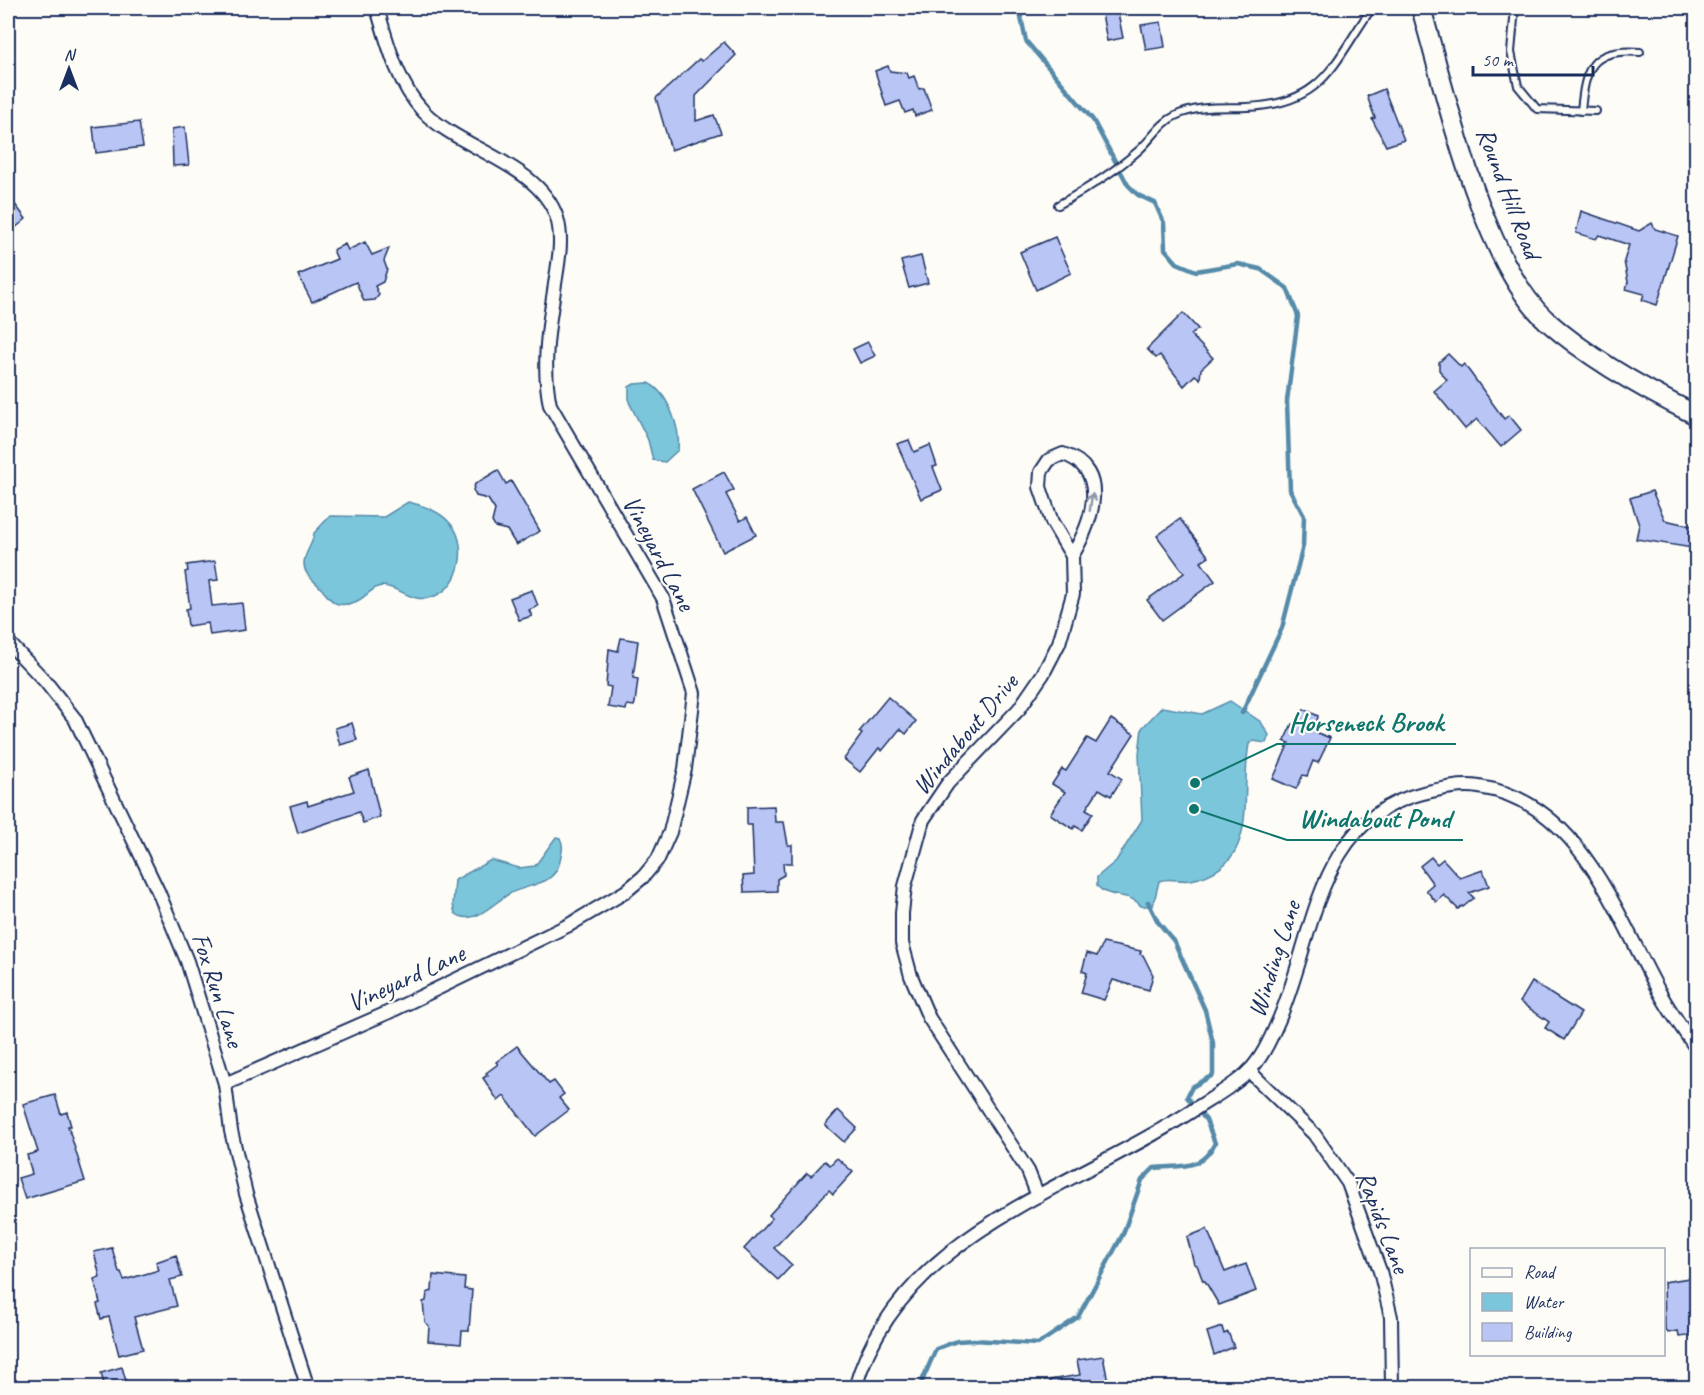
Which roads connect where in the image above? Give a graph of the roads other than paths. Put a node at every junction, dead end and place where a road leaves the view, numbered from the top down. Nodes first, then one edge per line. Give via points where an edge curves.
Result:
1 (377, 8) edge
2 (1372, 8) edge
3 (1421, 8) edge
4 (1515, 8) edge
5 (1604, 8) edge
6 (1616, 8) edge
7 (1640, 52) dead end
8 (1581, 111) junction
9 (1596, 111) dead end
10 (1058, 205) dead end
11 (1696, 415) edge
12 (1072, 556) junction
13 (8, 642) edge
14 (1696, 1048) edge
15 (1249, 1071) junction
16 (225, 1084) junction
17 (1038, 1196) junction
18 (308, 1388) edge
19 (855, 1388) edge
20 (1392, 1388) edge

1 - 16 street, Vineyard Lane via 388,46 422,110 446,131 528,179 556,218 560,244 547,336 546,384 550,405 663,598 694,693 691,734 670,832 658,859 643,878 568,925 387,1013
2 - 10 lane via 1336,64 1308,92 1270,105 1197,108 1176,116 1110,173
3 - 11 street, Round Hill Road via 1473,184 1506,267 1545,319 1591,355
4 - 8 lane via 1511,52 1518,86 1537,109
5 - 6 lane
7 - 8 lane via 1621,51 1600,58 1584,77
8 - 9 lane
12 -> 12 street, Windabout Drive via 1084,535 1093,485 1085,467 1063,454 1049,460 1041,472 1040,487 1052,522
12 - 17 street, Windabout Drive via 1073,594 1059,643 1019,709 948,783 923,820 905,886 902,913 902,943 929,1018 1028,1171
13 - 16 street, Fox Run Lane via 45,681 87,741 187,961
14 - 15 street, Winding Lane via 1662,997 1604,882 1575,845 1527,804 1477,786 1405,798 1383,809 1340,854 1312,913 1290,997 1269,1042
15 - 17 street, Winding Lane via 1180,1119
15 - 20 street, Rapids Lane via 1314,1134 1347,1183 1380,1271 1391,1317
16 - 18 street, Fox Run Lane via 242,1181
17 - 19 street, Winding Lane via 949,1250 913,1284 892,1307 873,1338

